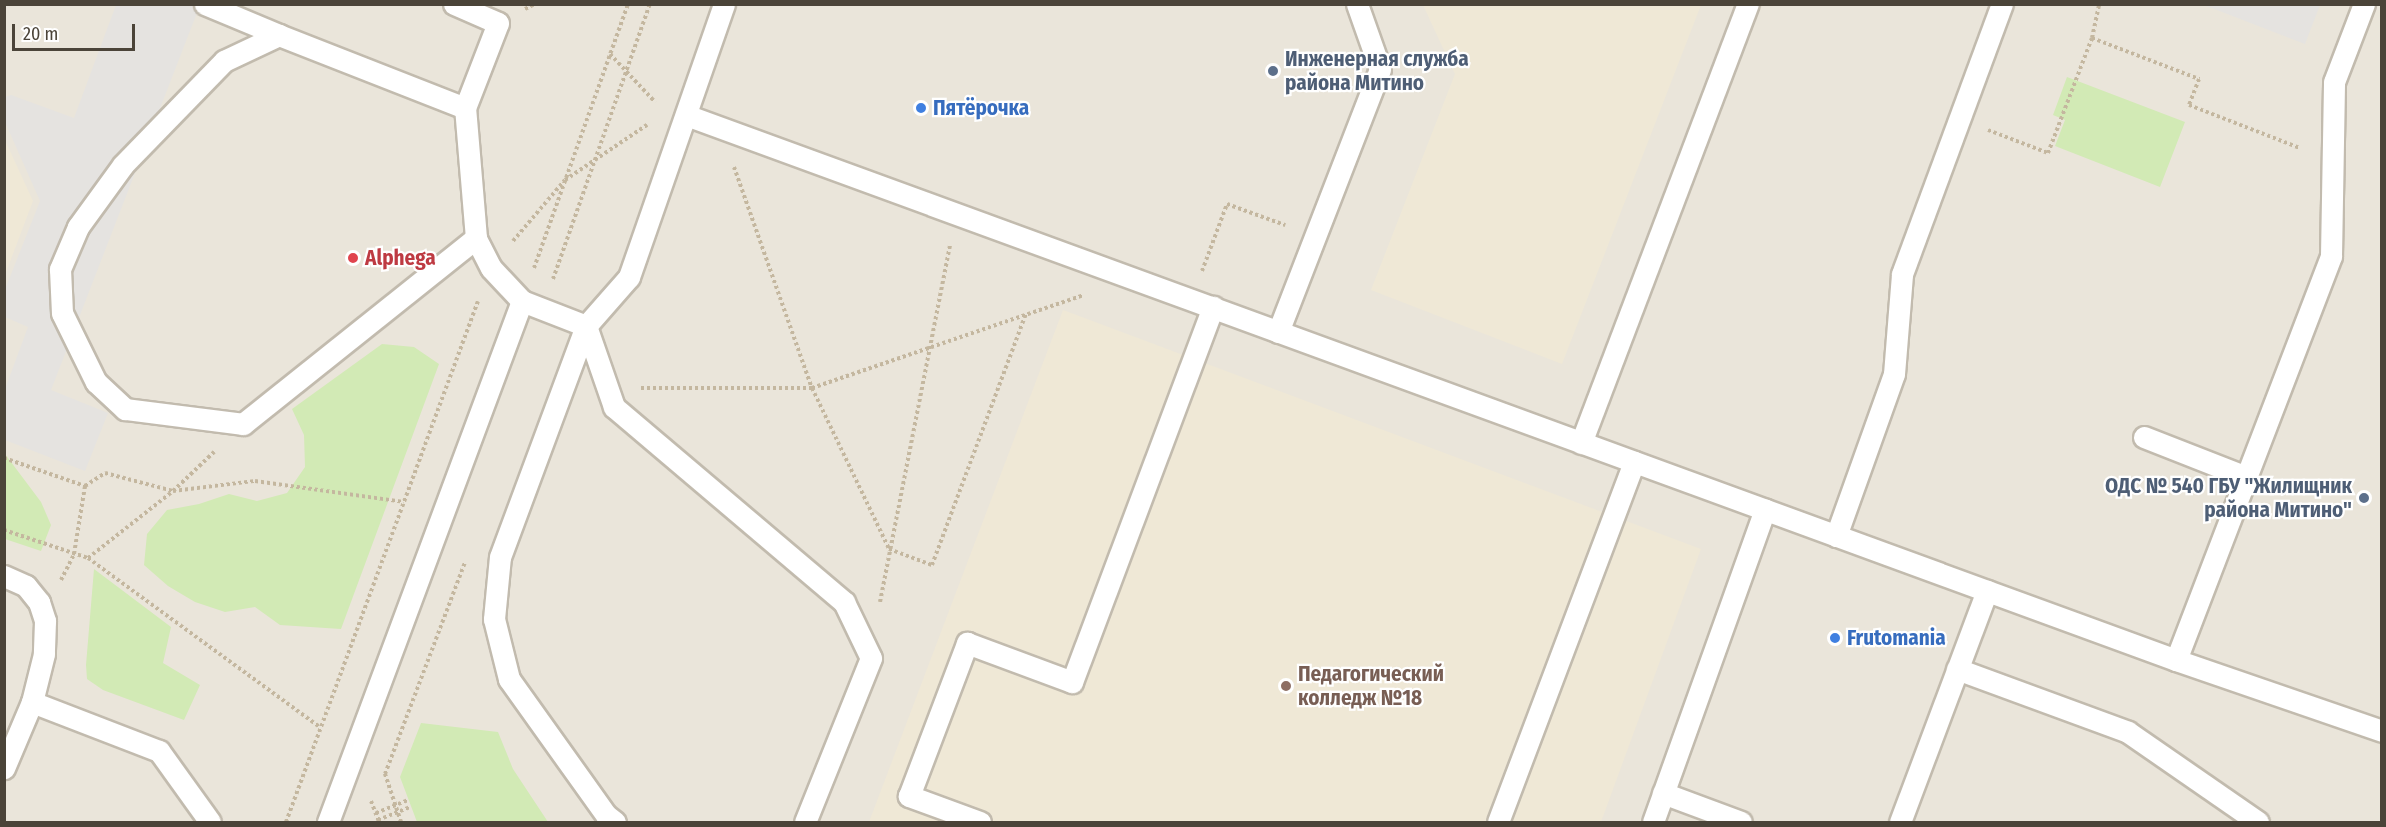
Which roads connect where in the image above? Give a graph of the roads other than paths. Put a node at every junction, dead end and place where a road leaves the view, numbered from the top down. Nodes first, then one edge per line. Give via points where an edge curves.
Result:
1 (205, 4) edge
2 (454, 4) edge
3 (724, 4) edge
4 (1357, 4) edge
5 (1748, 4) edge
6 (2002, 4) edge
7 (2364, 4) edge
8 (279, 35) junction
9 (465, 108) junction
10 (687, 115) junction
11 (476, 238) junction
12 (522, 301) junction
13 (1214, 307) junction
14 (586, 326) junction
15 (1278, 332) junction
16 (2144, 437) dead end
17 (1581, 442) junction
18 (1634, 462) junction
19 (2246, 477) junction
20 (1765, 509) junction
21 (1836, 536) junction
22 (4, 576) edge
23 (1988, 591) junction
24 (2176, 660) junction
25 (1957, 669) junction
26 (32, 702) junction
27 (2382, 731) edge
28 (4, 768) edge
29 (1663, 793) junction
30 (210, 822) edge
31 (328, 822) edge
32 (615, 822) edge
33 (806, 822) edge
34 (980, 822) edge
35 (1498, 822) edge
36 (1653, 822) edge
37 (1741, 822) edge
38 (1900, 822) edge
39 (2258, 822) edge

1 - 8 lane
2 - 9 lane via 498,23
3 - 10 lane
4 - 15 lane via 1380,69
5 - 17 lane
6 - 21 lane via 1902,274 1894,374
7 - 19 lane via 2334,82 2331,256
8 - 9 lane
8 - 11 lane via 224,61 123,165 78,226 60,269 62,313 96,382 125,409 243,424
9 - 11 lane
10 - 13 lane
10 - 14 lane via 629,277
11 - 12 lane via 491,268
12 - 14 lane
12 - 31 lane
13 - 15 lane
13 - 34 lane via 1072,682 967,643 909,796
14 - 32 lane via 500,557 494,619 509,679 606,815
14 - 33 lane via 614,407 844,602 871,658
15 - 17 lane
16 - 19 lane
17 - 18 lane
18 - 20 lane
18 - 35 lane
19 - 24 lane
20 - 21 lane
20 - 29 lane
21 - 23 lane
22 - 26 lane via 26,586 39,602 45,621 44,654
23 - 24 lane
23 - 25 lane
24 - 27 lane
25 - 38 lane
25 - 39 lane via 2128,732
26 - 28 lane
26 - 30 lane via 159,750
29 - 36 lane
29 - 37 lane

